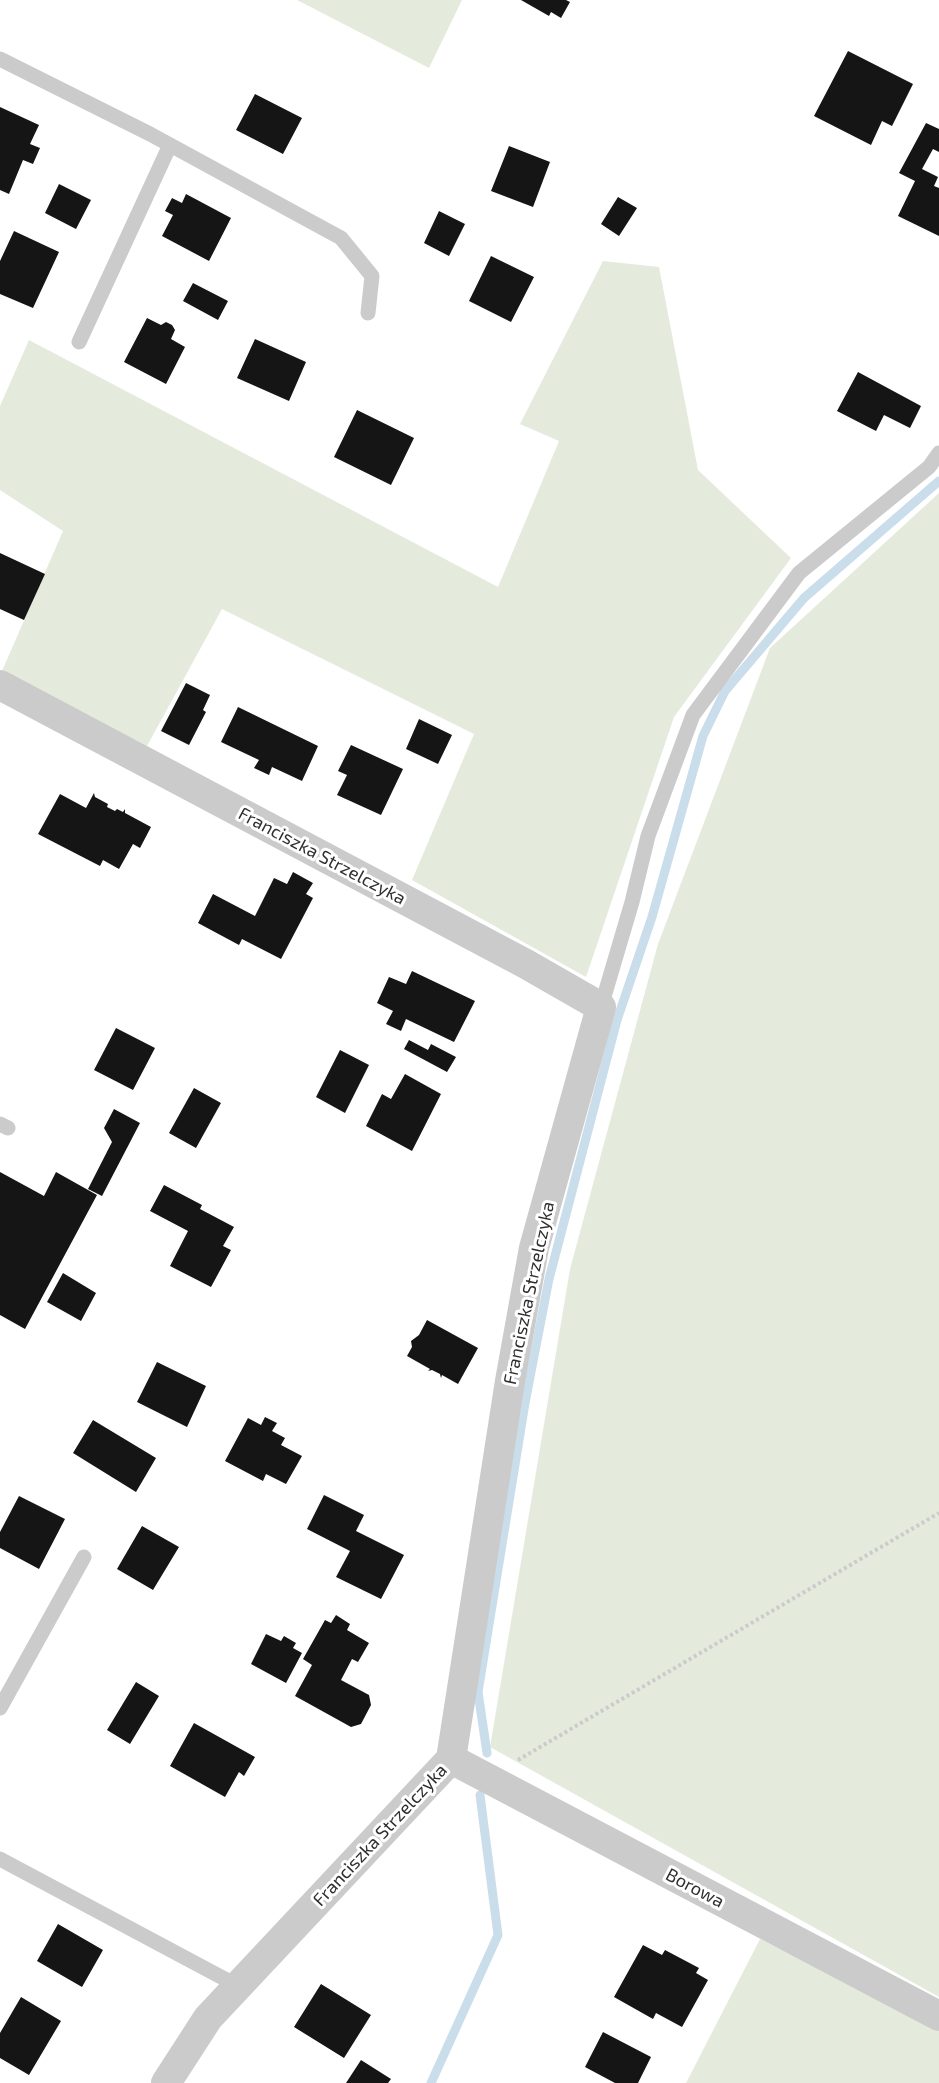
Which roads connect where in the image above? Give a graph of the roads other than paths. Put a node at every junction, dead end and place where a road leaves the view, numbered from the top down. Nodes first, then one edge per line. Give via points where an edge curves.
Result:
1 (0, 59) edge
2 (170, 145) junction
3 (368, 313) dead end
4 (79, 342) dead end
5 (939, 453) edge
6 (0, 685) edge
7 (601, 1007) junction
8 (84, 1557) dead end
9 (0, 1708) edge
10 (451, 1760) junction
11 (0, 1859) edge
12 (238, 1986) junction
13 (939, 2016) edge
14 (166, 2083) edge

1 - 2 lane
2 - 3 lane via 341,238 372,276
2 - 4 lane
5 - 7 lane via 929,467 799,573 693,715 648,836
6 - 7 street, Franciszka Strzelczyka
7 - 10 street, Franciszka Strzelczyka via 534,1248
8 - 9 lane
10 - 12 street, Franciszka Strzelczyka
10 - 13 street, Borowa
11 - 12 lane
12 - 14 street, Franciszka Strzelczyka via 208,2018

